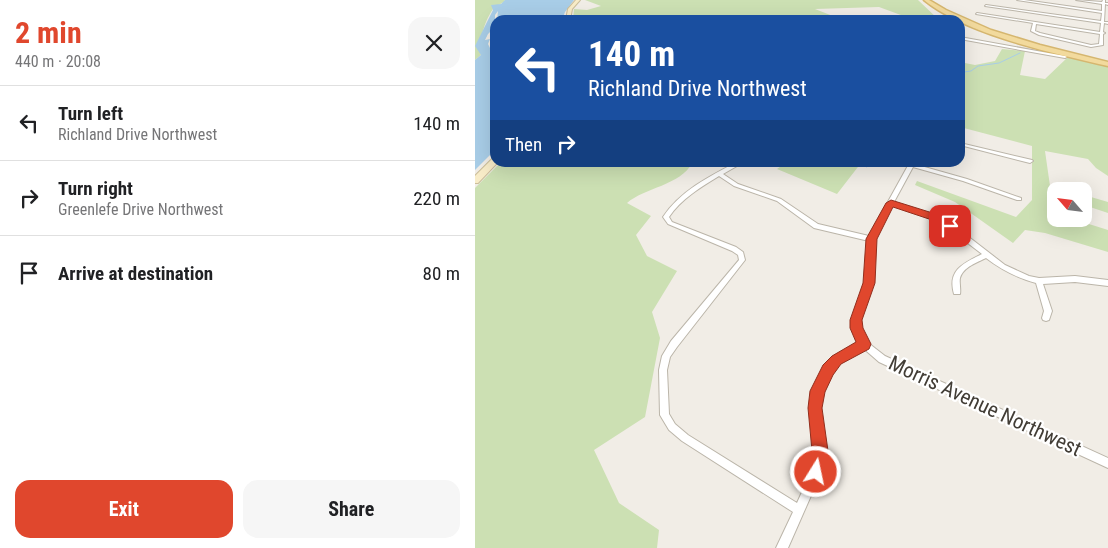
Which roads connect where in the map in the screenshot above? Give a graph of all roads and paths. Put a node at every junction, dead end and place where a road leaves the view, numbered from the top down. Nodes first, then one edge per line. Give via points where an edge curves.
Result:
1 (577, 0) edge
2 (926, 0) edge
3 (931, 0) edge
4 (1019, 0) edge
5 (1077, 0) edge
6 (1105, 2) edge
7 (986, 6) dead end
8 (1103, 12) junction
9 (977, 14) dead end
10 (569, 15) edge
11 (955, 15) edge
12 (959, 15) edge
13 (965, 18) edge
14 (965, 20) edge
15 (1103, 22) junction
16 (1035, 23) junction
17 (1108, 23) edge
18 (1103, 33) junction
19 (1014, 37) junction
20 (965, 39) edge
21 (1005, 46) junction
22 (1065, 57) dead end
23 (1108, 63) edge
24 (965, 145) edge
25 (1030, 161) dead end
26 (490, 166) edge
27 (732, 167) edge
28 (910, 167) edge
29 (922, 167) edge
30 (719, 174) junction
31 (475, 181) edge
32 (1019, 199) dead end
33 (891, 203) junction
34 (872, 239) junction
35 (986, 255) junction
36 (1039, 281) junction
37 (1108, 282) edge
38 (957, 292) dead end
39 (1046, 318) dead end
40 (864, 344) junction
41 (1108, 463) edge
42 (799, 510) junction
43 (782, 548) edge

1 - 10 street
2 - 11 main road
3 - 12 main road
4 - 8 street
5 - 6 street
6 - 8 street
7 - 15 street
8 - 15 street
9 - 16 street
13 - 19 main road
14 - 19 main road
15 - 17 street
15 - 18 street
16 - 18 street
16 - 18 street via 1035,32 1091,46 1102,44
19 - 21 street
19 - 23 main road
20 - 21 street
21 - 22 street
24 - 25 street
26 - 31 street
27 - 30 street
28 - 33 street
29 - 32 street
30 - 34 street via 736,185 785,204 815,226
30 - 42 street via 677,205 667,214 666,220 741,254 743,260 666,356 663,370 665,415 672,427 685,438
33 - 34 street
33 - 35 street via 943,222
34 - 40 street via 869,283 856,320
35 - 36 street via 1015,273
35 - 38 street via 958,273 955,282
36 - 37 street via 1083,279
36 - 39 street via 1048,311
40 - 41 street, Morris Avenue Northwest via 882,359
40 - 42 street via 837,360 818,391 815,408 820,451 816,472
42 - 43 street

